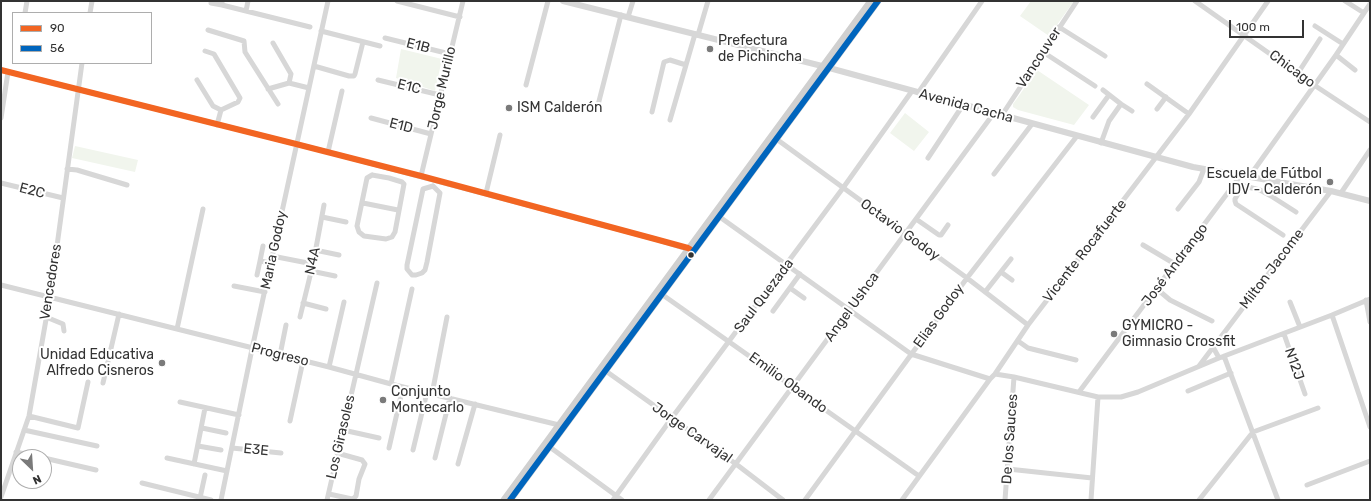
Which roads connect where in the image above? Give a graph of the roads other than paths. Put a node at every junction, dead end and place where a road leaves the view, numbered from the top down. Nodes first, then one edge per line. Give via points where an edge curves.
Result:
1 (27, 1) edge
2 (92, 1) edge
3 (248, 1) edge
4 (328, 1) edge
5 (397, 1) edge
6 (463, 1) edge
7 (548, 1) edge
8 (563, 1) edge
9 (633, 1) edge
10 (708, 1) edge
11 (871, 1) edge
12 (878, 1) edge
13 (982, 1) edge
14 (1077, 1) edge
15 (1197, 1) edge
16 (1268, 1) edge
17 (1346, 1) edge
18 (211, 3) dead end
19 (222, 3) edge
20 (579, 3) edge
21 (1370, 4) edge
22 (246, 11) junction
23 (25, 12) edge
24 (90, 12) edge
25 (1364, 13) junction
26 (621, 15) junction
27 (460, 16) junction
28 (628, 17) junction
29 (1314, 26) dead end
30 (310, 27) dead end
31 (1059, 27) junction
32 (208, 30) dead end
33 (321, 31) junction
34 (696, 35) junction
35 (1244, 35) junction
36 (385, 38) dead end
37 (1320, 39) dead end
38 (363, 42) junction
39 (273, 43) dead end
40 (1343, 44) junction
41 (380, 46) dead end
42 (205, 51) dead end
43 (1043, 52) junction
44 (450, 54) junction
45 (1336, 55) junction
46 (1105, 56) dead end
47 (82, 64) edge
48 (686, 65) junction
49 (314, 66) junction
50 (825, 68) junction
51 (1, 70) edge
52 (1355, 70) dead end
53 (8, 72) junction
54 (1298, 73) junction
55 (197, 80) dead end
56 (378, 80) dead end
57 (289, 83) junction
58 (1147, 84) dead end
59 (526, 85) dead end
60 (1314, 85) junction
61 (1095, 86) dead end
62 (309, 88) junction
63 (78, 89) junction
64 (268, 89) junction
65 (1102, 90) dead end
66 (342, 91) dead end
67 (915, 92) junction
68 (440, 95) junction
69 (1109, 95) junction
70 (1166, 97) junction
71 (278, 104) dead end
72 (1121, 104) junction
73 (598, 105) dead end
74 (963, 105) junction
75 (1157, 109) dead end
76 (221, 110) junction
77 (1132, 111) dead end
78 (652, 112) dead end
79 (994, 113) junction
80 (1189, 114) junction
81 (1002, 115) junction
82 (1093, 117) dead end
83 (1, 118) edge
84 (371, 118) dead end
85 (670, 120) dead end
86 (1370, 122) edge
87 (1032, 124) junction
88 (217, 125) junction
89 (431, 134) junction
90 (500, 135) dead end
91 (1077, 136) junction
92 (774, 137) junction
93 (1101, 143) junction
94 (296, 144) junction
95 (1370, 150) edge
96 (328, 152) junction
97 (928, 158) dead end
98 (1157, 158) junction
99 (67, 169) junction
100 (392, 169) junction
101 (1204, 169) junction
102 (994, 174) dead end
103 (421, 176) junction
104 (1241, 176) junction
105 (1249, 177) junction
106 (389, 178) junction
107 (435, 180) junction
108 (1273, 181) junction
109 (1, 183) edge
110 (127, 185) dead end
111 (433, 186) junction
112 (843, 188) junction
113 (1331, 191) junction
114 (486, 193) junction
115 (1341, 194) junction
116 (1271, 196) junction
117 (63, 198) junction
118 (1370, 201) edge
119 (363, 203) junction
120 (324, 205) dead end
121 (204, 209) dead end
122 (1178, 209) dead end
123 (398, 210) junction
124 (1296, 212) dead end
125 (717, 214) junction
126 (322, 217) junction
127 (916, 220) junction
128 (346, 222) dead end
129 (948, 225) dead end
130 (905, 233) junction
131 (1282, 235) dead end
132 (1143, 245) dead end
133 (263, 246) dead end
134 (315, 250) junction
135 (691, 250) junction
136 (339, 255) dead end
137 (272, 256) junction
138 (1011, 259) dead end
139 (260, 261) junction
140 (271, 263) junction
141 (313, 264) junction
142 (1175, 264) junction
143 (787, 265) junction
144 (311, 271) junction
145 (1001, 272) junction
146 (800, 274) junction
147 (257, 275) dead end
148 (335, 276) dead end
149 (967, 278) junction
150 (1012, 280) dead end
151 (377, 283) dead end
152 (1, 285) edge
153 (234, 286) dead end
154 (790, 288) junction
155 (412, 289) dead end
156 (1157, 289) junction
157 (265, 292) junction
158 (986, 292) junction
159 (659, 293) junction
160 (50, 297) junction
161 (804, 298) dead end
162 (1368, 299) edge
163 (344, 302) dead end
164 (1290, 302) dead end
165 (303, 303) junction
166 (326, 309) dead end
167 (850, 310) junction
168 (772, 312) dead end
169 (119, 314) junction
170 (1332, 315) junction
171 (46, 317) junction
172 (300, 317) dead end
173 (447, 317) dead end
174 (1212, 322) dead end
175 (1370, 322) edge
176 (286, 325) dead end
177 (1028, 325) junction
178 (1300, 327) junction
179 (177, 329) junction
180 (64, 330) dead end
181 (1284, 334) junction
182 (1018, 341) junction
183 (729, 342) junction
184 (1213, 347) junction
185 (252, 348) junction
186 (911, 354) junction
187 (280, 355) junction
188 (1222, 357) junction
189 (1076, 360) dead end
190 (303, 361) junction
191 (1198, 366) junction
192 (329, 367) junction
193 (603, 369) junction
194 (1231, 373) junction
195 (356, 374) junction
196 (995, 374) junction
197 (1014, 377) junction
198 (990, 379) junction
199 (88, 382) dead end
200 (104, 383) dead end
201 (391, 384) junction
202 (793, 386) junction
203 (403, 387) junction
204 (1188, 391) dead end
205 (1079, 392) junction
206 (429, 393) junction
207 (1305, 394) dead end
208 (1098, 397) junction
209 (450, 398) junction
210 (180, 402) dead end
211 (475, 404) junction
212 (205, 408) junction
213 (1318, 408) dead end
214 (239, 415) junction
215 (28, 416) junction
216 (671, 419) junction
217 (290, 421) dead end
218 (559, 424) junction
219 (1370, 426) edge
220 (202, 428) junction
221 (24, 430) junction
222 (343, 430) junction
223 (856, 432) junction
224 (1253, 432) junction
225 (226, 433) dead end
226 (379, 438) dead end
227 (547, 445) junction
228 (97, 446) dead end
229 (198, 446) junction
230 (232, 448) junction
231 (389, 448) dead end
232 (17, 449) edge
233 (221, 450) dead end
234 (413, 450) dead end
235 (281, 453) dead end
236 (337, 454) junction
237 (167, 458) dead end
238 (435, 458) dead end
239 (52, 460) edge
240 (1370, 461) edge
241 (12, 464) edge
242 (194, 464) junction
243 (458, 464) dead end
244 (736, 464) junction
245 (1008, 469) junction
246 (96, 470) dead end
247 (227, 471) junction
248 (205, 475) dead end
249 (919, 476) junction
250 (1092, 478) junction
251 (142, 483) dead end
252 (1307, 485) dead end
253 (329, 494) junction
254 (1, 497) edge
255 (200, 498) junction
256 (614, 498) edge
257 (210, 500) edge
258 (221, 500) edge
259 (327, 500) edge
260 (504, 500) edge
261 (510, 500) edge
262 (622, 500) edge
263 (709, 500) edge
264 (783, 500) edge
265 (805, 500) edge
266 (902, 500) edge
267 (1005, 500) edge
268 (1091, 500) edge
269 (1199, 500) edge
270 (1278, 500) edge

1 - 23 street
2 - 24 street
3 - 22 street
4 - 33 street, Maria Godoy
5 - 27 street
6 - 27 street, Jorge Murillo
7 - 59 street
8 - 20 street, Avenida Cacha
9 - 28 street
10 - 34 street
11 - 50 main road
12 - 50 main road
13 - 67 street, Saul Quezada
14 - 31 street, Vancouver
15 - 35 street, Chicago
16 - 35 street, Vicente Rocafuerte
17 - 25 street
18 - 19 street
19 - 22 street
20 - 26 street, Avenida Cacha
21 - 25 street
22 - 30 street
25 - 40 street
26 - 28 street, Avenida Cacha
26 - 73 street
27 - 44 street, Jorge Murillo
28 - 34 street, Avenida Cacha
29 - 40 street
31 - 43 street, Vancouver
31 - 46 street
32 - 64 street via 244,40 245,52
33 - 38 street
33 - 49 street, Maria Godoy
34 - 48 street
34 - 50 street, Avenida Cacha
35 - 54 street, Chicago
35 - 80 street, Vicente Rocafuerte
36 - 44 street, E1B
37 - 54 street
38 - 41 street
38 - 49 street via 354,76
39 - 57 street via 291,74
40 - 45 street
42 - 76 street via 214,54 240,98 238,102
43 - 61 street
43 - 81 street, Vancouver
44 - 68 street, Jorge Murillo
45 - 52 street
45 - 60 street
47 - 63 street, Vencedores
48 - 78 street via 670,60 664,62
48 - 85 street
49 - 62 street, Maria Godoy
50 - 67 street, Avenida Cacha
50 - 92 main road
51 - 53 street
53 - 63 street
53 - 83 street
54 - 60 street, Chicago
55 - 76 street via 212,105
56 - 68 street, E1C
57 - 62 street
57 - 64 street
58 - 70 street
60 - 86 street, Chicago
60 - 105 street
62 - 94 street, Maria Godoy
63 - 88 street
63 - 99 street, Vencedores
64 - 71 street
65 - 69 street
66 - 96 street
67 - 74 street, Avenida Cacha
67 - 112 street, Saul Quezada
68 - 89 street, Jorge Murillo
69 - 72 street
69 - 82 street
70 - 75 street
70 - 80 street
72 - 77 street
72 - 93 street via 1109,121
74 - 79 street, Avenida Cacha
74 - 97 street
76 - 88 street
79 - 81 street, Avenida Cacha
79 - 127 street, Angel Ushca
80 - 98 street, Vicente Rocafuerte
81 - 87 street, Avenida Cacha
84 - 89 street, E1D
87 - 91 street, Avenida Cacha
87 - 102 street
88 - 94 street
89 - 103 street, Jorge Murillo
90 - 114 street
91 - 93 street, Avenida Cacha
91 - 149 street, Elias Godoy
92 - 112 street, Octavio Godoy
92 - 125 main road
93 - 98 street, Avenida Cacha
94 - 96 street
94 - 137 street, Maria Godoy
95 - 115 street
96 - 100 street
98 - 101 street, Avenida Cacha
98 - 177 street, Vicente Rocafuerte
99 - 110 street
99 - 117 street, Vencedores
100 - 103 street
100 - 106 street
101 - 104 street, Avenida Cacha
101 - 122 street via 1199,182
103 - 107 street
104 - 105 street, Avenida Cacha
104 - 142 street, José Andrango
105 - 108 street, Avenida Cacha
106 - 119 street via 368,176
106 - 123 street via 404,184
107 - 111 street
107 - 114 street
108 - 113 street, Avenida Cacha
108 - 116 street
109 - 117 street, E2C
111 - 111 street via 440,193 427,262 422,273 412,275 407,266 423,189
112 - 130 street, Octavio Godoy
112 - 143 street, Saul Quezada
113 - 115 street, Avenida Cacha
113 - 184 street, Milton Jacome
114 - 135 street
115 - 118 street, Avenida Cacha
116 - 124 street
116 - 131 street via 1244,186 1234,201
117 - 160 street, Vencedores
119 - 123 street
119 - 123 street via 357,226 364,236 374,238 392,237
120 - 126 street, N4A
121 - 179 street
125 - 135 main road
125 - 143 street
126 - 128 street
126 - 134 street, N4A
127 - 129 street via 938,235 941,235
127 - 130 street, Angel Ushca
130 - 149 street, Octavio Godoy
130 - 167 street, Angel Ushca
132 - 142 street
133 - 139 street
134 - 136 street
134 - 141 street, N4A
135 - 159 main road
137 - 140 street, Maria Godoy
137 - 141 street
138 - 145 street
139 - 140 street
139 - 147 street
140 - 157 street, Maria Godoy
141 - 144 street, N4A
142 - 156 street, José Andrango
143 - 146 street
143 - 183 street, Saul Quezada
144 - 148 street
144 - 165 street, N4A
145 - 150 street
145 - 158 street
146 - 154 street
146 - 167 street
149 - 158 street, Octavio Godoy
149 - 186 street, Elias Godoy
151 - 195 street, Los Girasoles
152 - 160 street, Progreso
153 - 157 street
154 - 161 street
154 - 168 street
155 - 201 street
156 - 174 street via 1170,300
156 - 205 street, José Andrango
157 - 185 street, Maria Godoy
158 - 177 street, Octavio Godoy
159 - 183 street, Emilio Obando
159 - 193 main road
160 - 169 street, Progreso
160 - 171 street, Vencedores
162 - 170 street
162 - 175 street
163 - 192 street
164 - 178 street
165 - 166 street
165 - 172 street, N4A
167 - 186 street
167 - 202 street, Angel Ushca
169 - 179 street, Progreso
169 - 200 street
170 - 178 street
170 - 219 street
171 - 180 street via 63,324
171 - 215 street, Vencedores
173 - 206 street
176 - 187 street
177 - 182 street, Vicente Rocafuerte
178 - 181 street
179 - 185 street, Progreso
181 - 188 street
181 - 207 street, N12J
182 - 189 street via 1028,348
182 - 196 street, Vicente Rocafuerte
183 - 202 street, Emilio Obando
183 - 216 street, Saul Quezada
184 - 188 street
184 - 191 street, Milton Jacome
185 - 187 street, Progreso
185 - 214 street, Maria Godoy
186 - 198 street
186 - 223 street, Elias Godoy
187 - 190 street, Progreso
188 - 191 street
188 - 194 street
190 - 192 street, Progreso
190 - 217 street
191 - 208 street via 1132,394 1116,398
192 - 195 street, Progreso
193 - 216 street, Jorge Carvajal
193 - 218 main road
193 - 227 main road
194 - 204 street
194 - 224 street
195 - 201 street, Progreso
195 - 222 street, Los Girasoles
196 - 197 street
196 - 198 street, Vicente Rocafuerte
197 - 205 street
197 - 245 street, De los Sauces
198 - 249 street, Vicente Rocafuerte
199 - 215 street via 78,428
201 - 203 street, Progreso
202 - 223 street, Emilio Obando
202 - 244 street, Angel Ushca
203 - 206 street, Progreso
203 - 231 street
205 - 208 street
206 - 209 street, Progreso
206 - 234 street
208 - 250 street
209 - 211 street, Progreso
209 - 238 street
210 - 212 street
211 - 218 street, Progreso
211 - 243 street
212 - 214 street
212 - 220 street
213 - 224 street
214 - 230 street, Maria Godoy
215 - 221 street, Vencedores
216 - 244 street, Jorge Carvajal
216 - 256 street, Saul Quezada
218 - 227 main road
220 - 225 street
220 - 229 street
221 - 228 street
221 - 232 street, Vencedores
222 - 226 street
222 - 236 street, Los Girasoles
223 - 249 street, Emilio Obando
223 - 265 street, Elias Godoy
224 - 269 street
224 - 270 street
227 - 256 street
227 - 260 main road
227 - 261 main road
229 - 233 street
229 - 242 street
230 - 235 street, E3E
230 - 247 street, Maria Godoy
236 - 253 street, Los Girasoles
236 - 253 street via 362,460 365,464 354,498
237 - 242 street
239 - 246 street
240 - 252 street
241 - 254 street, Vencedores
242 - 247 street
244 - 263 street, Angel Ushca
244 - 264 street, Jorge Carvajal
245 - 250 street
245 - 267 street, De los Sauces
247 - 258 street, Maria Godoy
248 - 255 street
249 - 266 street, Vicente Rocafuerte
250 - 268 street
251 - 255 street
253 - 259 street, Los Girasoles
255 - 257 street
256 - 262 street

